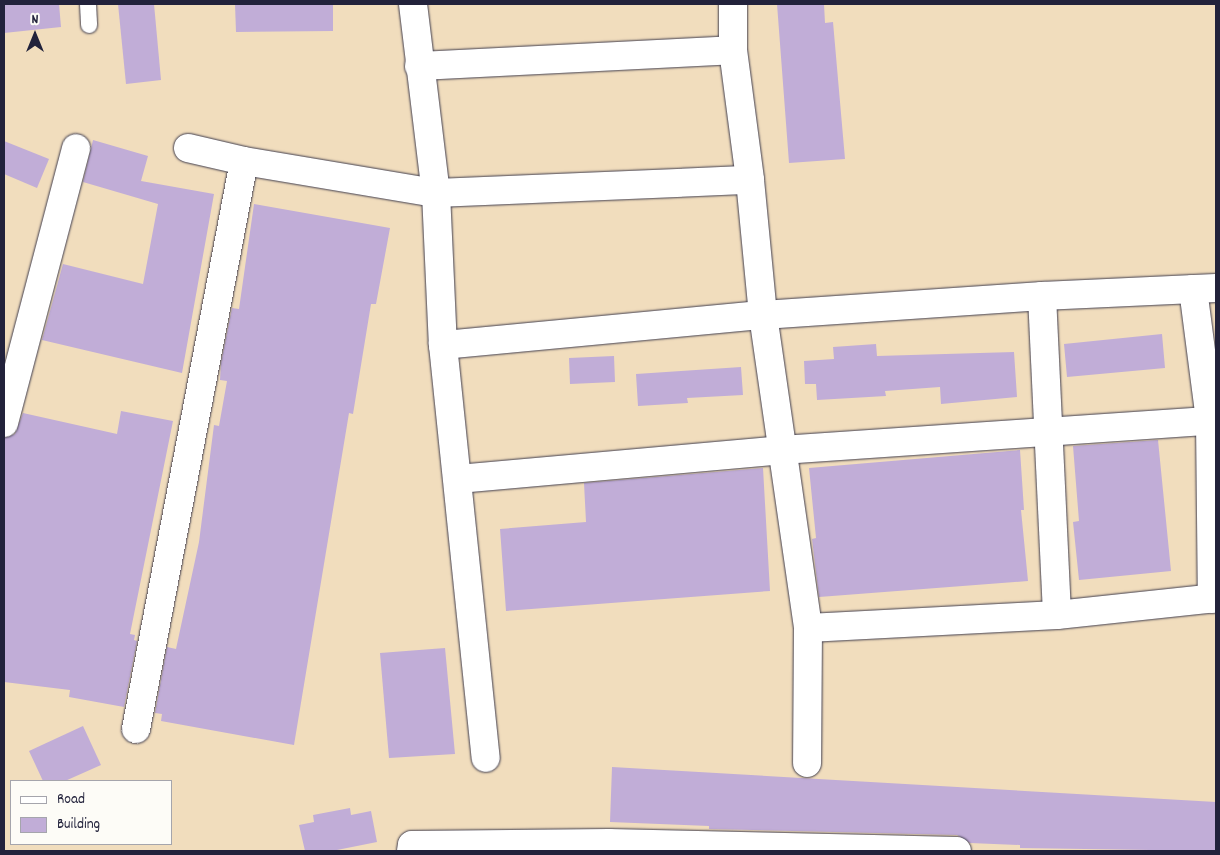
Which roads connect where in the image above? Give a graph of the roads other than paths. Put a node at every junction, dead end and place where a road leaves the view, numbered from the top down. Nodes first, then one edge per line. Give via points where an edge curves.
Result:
1 (88, 4) edge
2 (413, 4) edge
3 (733, 4) edge
4 (89, 25) dead end
5 (733, 50) junction
6 (419, 66) junction
7 (76, 148) dead end
8 (188, 148) dead end
9 (244, 161) junction
10 (750, 180) junction
11 (436, 193) junction
12 (1204, 289) edge
13 (1042, 296) junction
14 (763, 315) junction
15 (443, 345) junction
16 (1213, 420) edge
17 (4, 424) edge
18 (1047, 432) junction
19 (781, 450) junction
20 (458, 479) junction
21 (1214, 599) edge
22 (1057, 615) junction
23 (808, 628) junction
24 (136, 729) dead end
25 (486, 758) dead end
26 (807, 763) dead end
27 (725, 847) edge
28 (510, 848) edge
29 (411, 851) edge
30 (957, 851) edge

1 - 4 lane
2 - 6 street
3 - 5 street
5 - 6 street
5 - 10 street
6 - 11 street
7 - 17 street
8 - 9 street
9 - 11 street
9 - 24 street
10 - 11 street
10 - 14 street
11 - 15 street
12 - 13 street
12 - 16 street
13 - 14 street
13 - 18 street
14 - 15 street
14 - 19 street
15 - 20 street
16 - 18 street
16 - 21 street
18 - 19 street
18 - 22 street
19 - 20 street
19 - 23 street
20 - 25 street
21 - 22 street
22 - 23 street
23 - 26 street
27 - 28 street
27 - 30 street
28 - 29 street via 412,845

